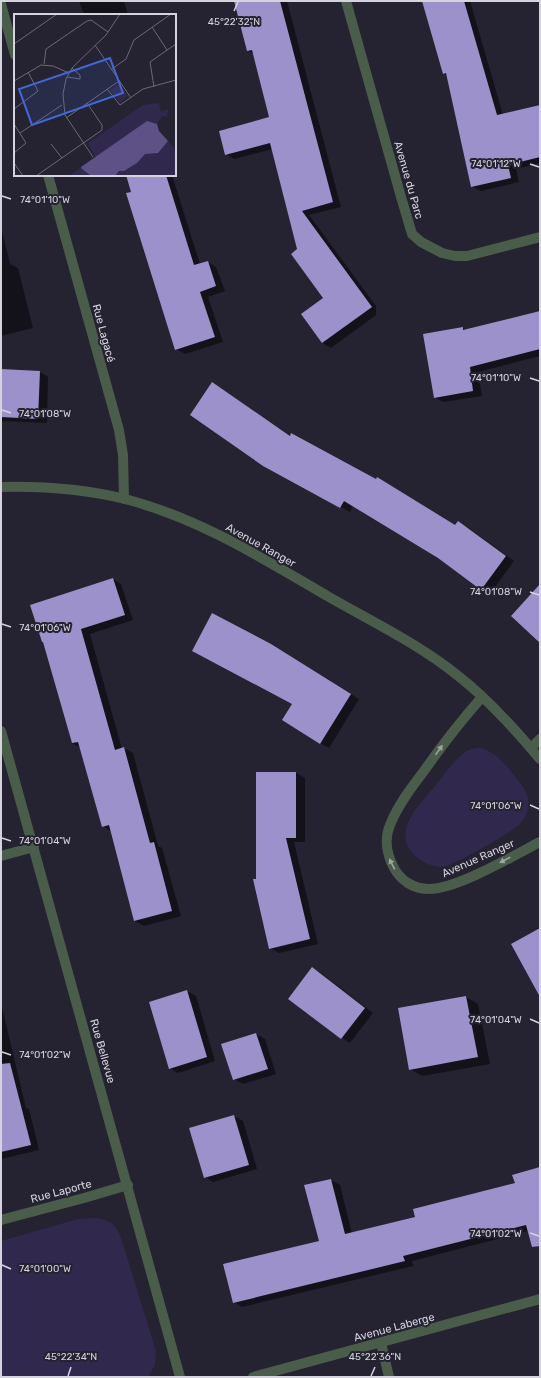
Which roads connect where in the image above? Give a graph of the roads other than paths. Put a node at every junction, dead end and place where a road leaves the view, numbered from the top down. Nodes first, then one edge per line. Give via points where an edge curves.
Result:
1 (346, 1) edge
2 (1, 4) edge
3 (14, 51) edge
4 (48, 176) edge
5 (540, 237) edge
6 (1, 487) edge
7 (124, 499) junction
8 (482, 697) junction
9 (1, 731) edge
10 (540, 739) edge
11 (531, 748) junction
12 (540, 759) edge
13 (540, 842) edge
14 (34, 847) junction
15 (1, 856) edge
16 (128, 1185) junction
17 (1, 1220) edge
18 (540, 1300) edge
19 (381, 1343) junction
20 (180, 1377) edge
21 (253, 1377) edge
22 (389, 1377) edge

1 - 5 street, Avenue du Parc via 412,234 430,248 455,256 467,256
2 - 3 street
4 - 7 street, Rue Lagacé via 119,430 123,455
6 - 7 street, Avenue Ranger via 48,487
7 - 8 street, Avenue Ranger via 188,521 273,564 411,644 456,674
8 - 11 street, Avenue Ranger
13 -> 8 street, Avenue Ranger via 463,880 429,889 406,882 388,857 386,840 397,809 441,747
9 - 14 street, Rue Bellevue
10 - 11 street
11 - 12 street, Avenue Ranger
14 - 15 street
14 - 16 street, Rue Bellevue
16 - 17 street, Rue Laporte
16 - 20 street, Rue Bellevue
18 - 19 street, Avenue Laberge
19 - 21 street, Avenue Laberge
19 - 22 street

